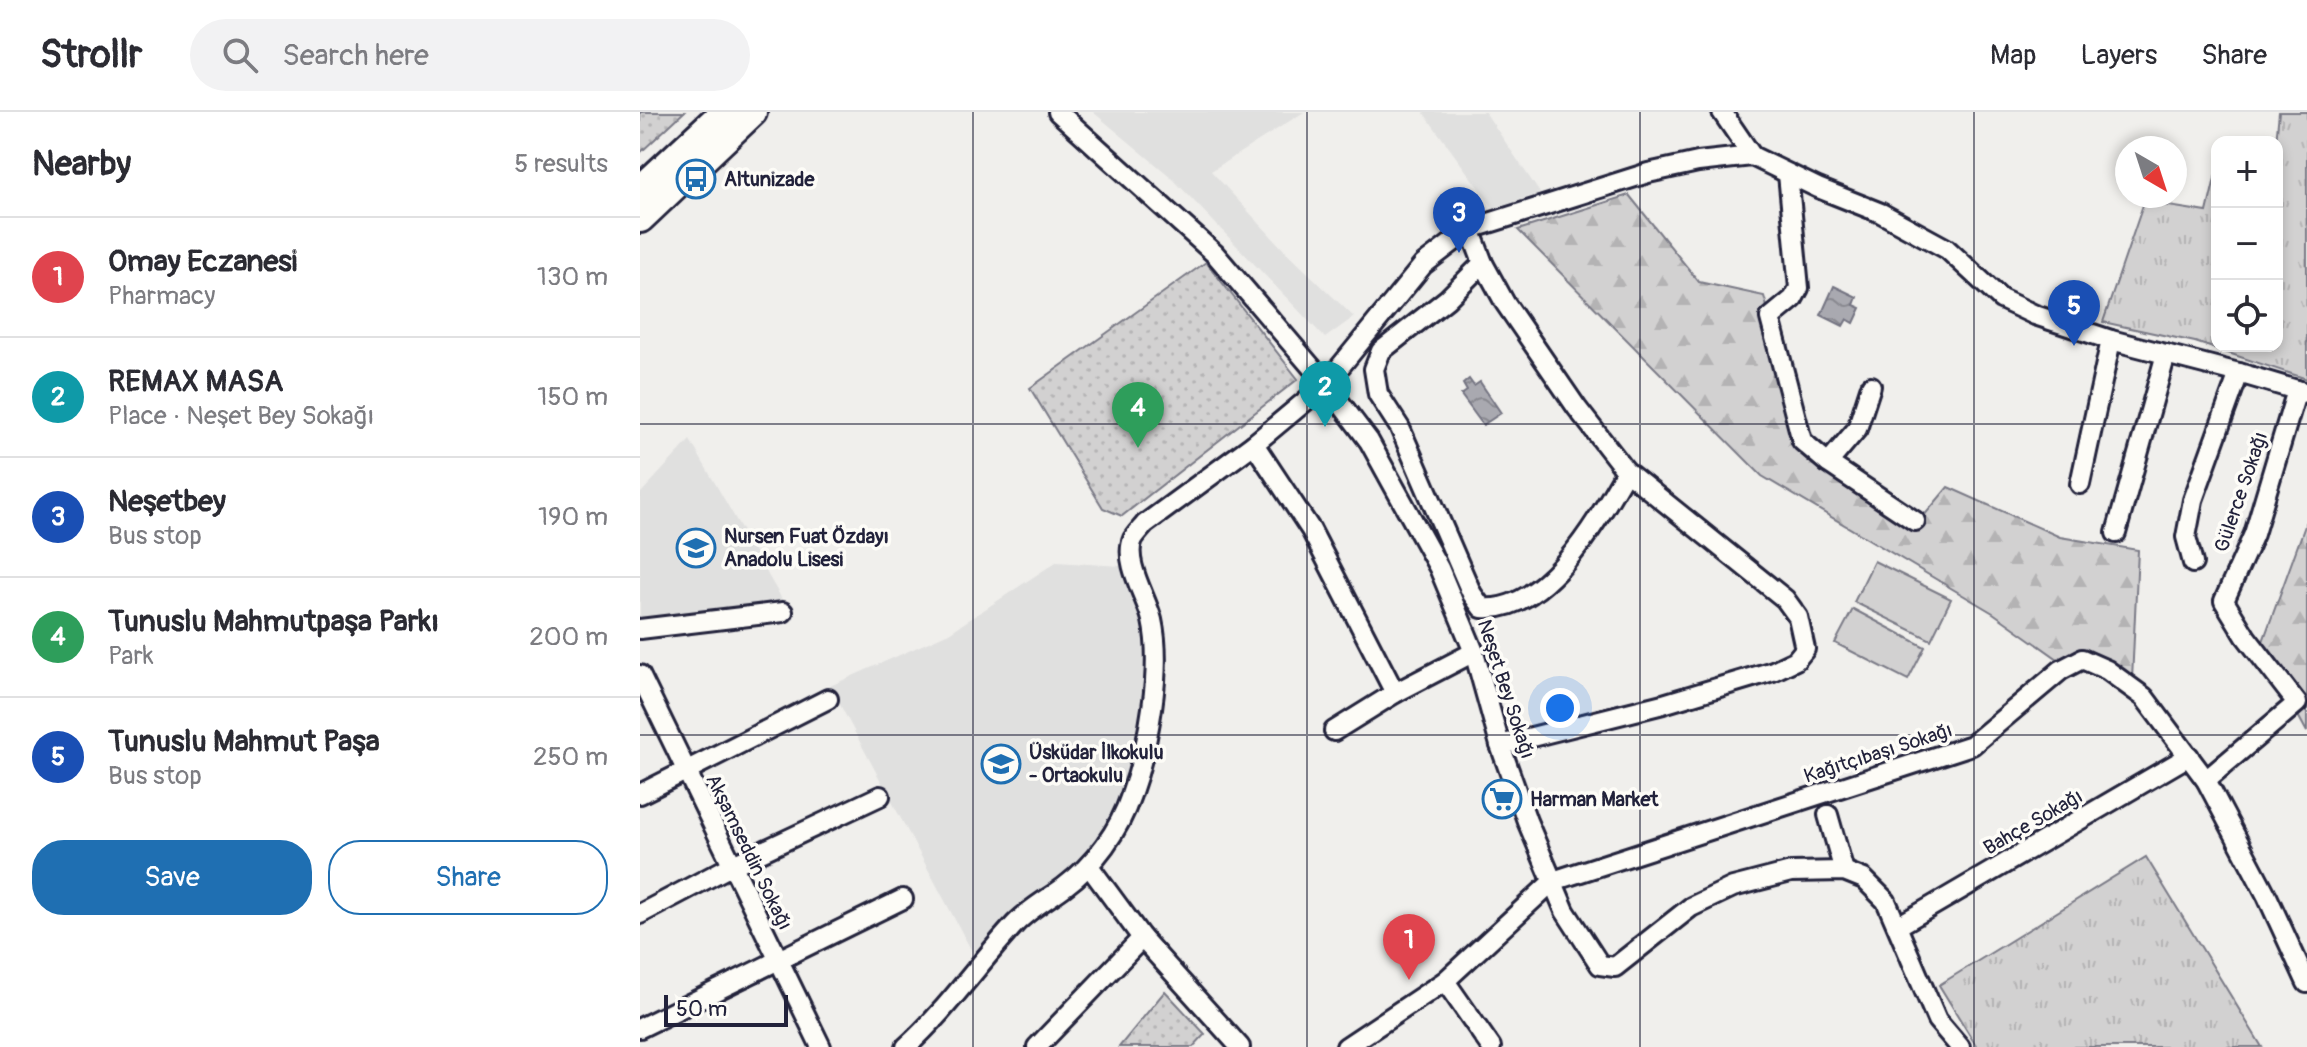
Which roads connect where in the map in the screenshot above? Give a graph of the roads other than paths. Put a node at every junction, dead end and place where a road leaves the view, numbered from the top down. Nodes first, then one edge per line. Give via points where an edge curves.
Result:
1 (697, 112) edge
2 (726, 112) edge
3 (752, 112) edge
4 (1058, 112) edge
5 (1722, 112) edge
6 (1752, 156) junction
7 (640, 169) edge
8 (1788, 174) junction
9 (640, 192) edge
10 (640, 218) edge
11 (1470, 229) junction
12 (1483, 263) junction
13 (2111, 340) junction
14 (2166, 354) junction
15 (2239, 373) junction
16 (1326, 384) junction
17 (1871, 386) dead end
18 (2302, 392) edge
19 (1254, 444) junction
20 (1828, 463) junction
21 (1626, 471) junction
22 (2080, 484) dead end
23 (1915, 521) dead end
24 (2116, 533) dead end
25 (2193, 563) dead end
26 (783, 612) dead end
27 (640, 629) edge
28 (1474, 652) junction
29 (642, 683) edge
30 (1395, 693) junction
31 (828, 699) dead end
32 (1334, 731) dead end
33 (1500, 745) junction
34 (2189, 756) junction
35 (686, 771) junction
36 (2206, 780) junction
37 (640, 794) edge
38 (880, 796) dead end
39 (1828, 815) dead end
40 (731, 866) junction
41 (1089, 866) junction
42 (1844, 871) junction
43 (1553, 881) junction
44 (903, 899) dead end
45 (640, 914) edge
46 (1898, 926) junction
47 (1142, 938) junction
48 (777, 959) junction
49 (1445, 981) junction
50 (2307, 983) edge
51 (640, 1028) edge
52 (821, 1047) edge
53 (906, 1047) edge
54 (1037, 1047) edge
55 (1240, 1047) edge
56 (1346, 1047) edge
57 (1491, 1047) edge
58 (1960, 1047) edge

1 - 7 highway
2 - 9 highway
3 - 10 main road
4 - 16 street, Neşet Bey Sokağı via 1215,254
5 - 6 street
6 - 8 street
6 - 11 street via 1648,173
8 - 13 street via 1881,213 1947,249 2001,299
8 - 20 street via 1799,288 1770,318 1802,441
11 - 12 street
11 - 16 street via 1423,265
12 - 21 street via 1568,395
12 - 21 street via 1381,351 1374,369 1378,394 1400,428 1482,608 1498,610 1557,572 1593,529
13 - 14 street
13 - 22 street
14 - 15 street
14 - 24 street
15 - 18 street
15 - 25 street via 2193,500 2186,537
16 - 19 street
16 - 28 street, Neşet Bey Sokağı via 1369,441 1404,504 1439,568
17 - 20 street via 1857,429
18 - 36 street, Gülerce Sokağı via 2254,534 2224,601 2297,703
19 - 30 street via 1311,530
19 - 41 street via 1145,524 1133,540 1137,579 1152,619 1155,680 1131,795 1118,827
20 - 23 street
21 - 33 street via 1785,599 1798,617 1805,649 1773,671
26 - 27 street
28 - 30 street
28 - 33 street, Neşet Bey Sokağı
29 - 35 street, Akşamseddin Sokağı
30 - 32 street
31 - 35 street
33 - 43 street, Neşet Bey Sokağı
34 - 36 street, Kağıtçıbaşı Sokağı
34 - 43 street, Kağıtçıbaşı Sokağı via 2144,697 2082,659 2061,670 1972,745
34 - 46 street, Bahçe Sokağı
35 - 37 street
35 - 40 street, Akşamseddin Sokağı
36 - 50 street, Kağıtçıbaşı Sokağı
38 - 40 street
39 - 42 street
40 - 45 street
40 - 48 street, Akşamseddin Sokağı
41 - 47 street
41 - 53 street via 1022,917 933,1023
42 - 43 street, Neşet Bey Sokağı via 1791,872 1733,887 1691,907 1615,967 1600,965 1565,911
42 - 46 street via 1864,879 1886,901
43 - 49 street
44 - 48 street
46 - 58 street via 1937,1020
47 - 54 street
47 - 55 street
48 - 51 street
48 - 52 street, Akşamseddin Sokağı
49 - 56 street
49 - 57 street

